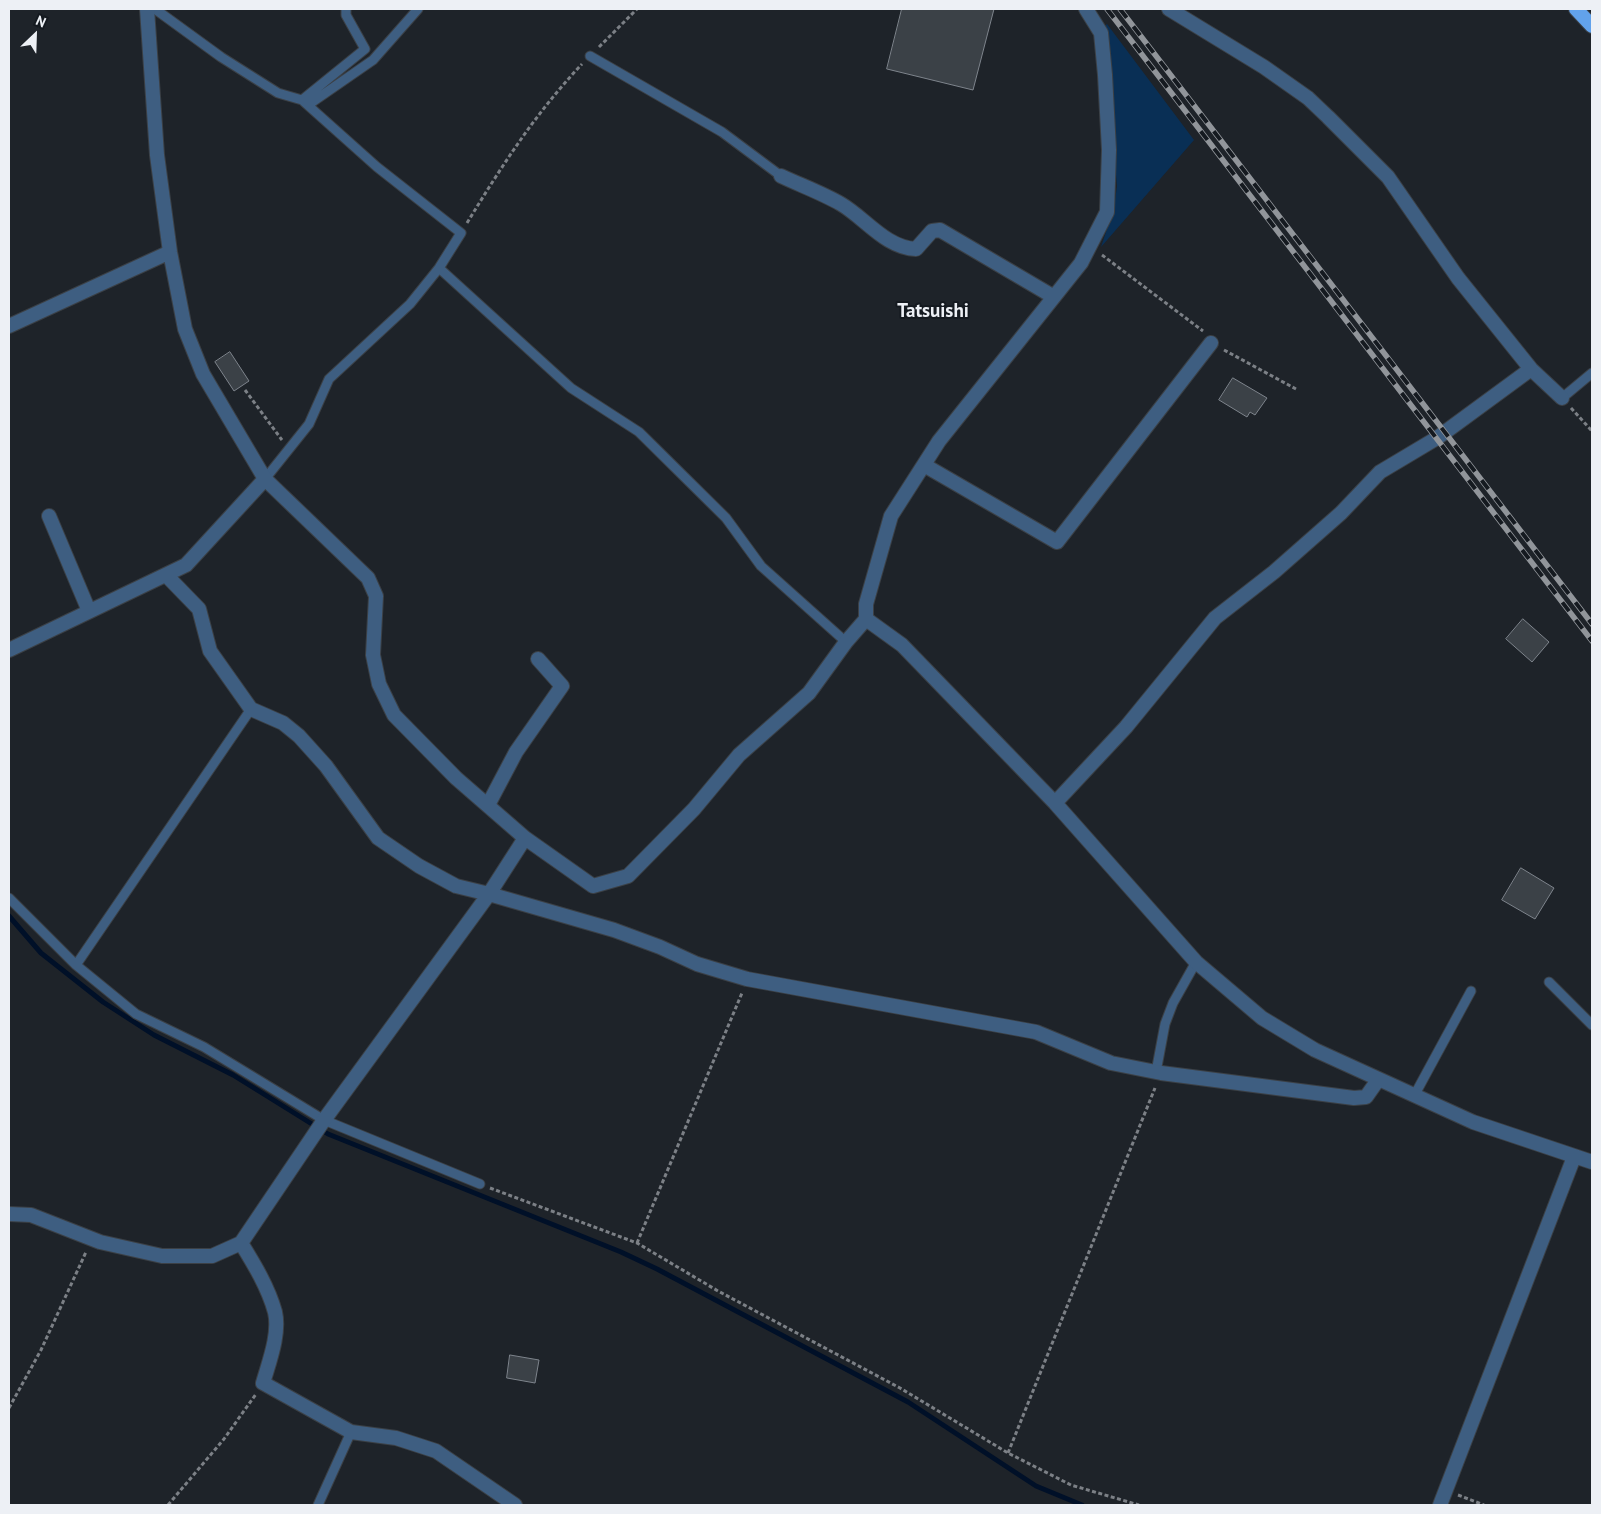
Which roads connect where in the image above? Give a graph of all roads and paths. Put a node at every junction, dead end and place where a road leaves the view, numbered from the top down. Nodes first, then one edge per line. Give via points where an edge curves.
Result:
1 (147, 9) edge
2 (155, 9) edge
3 (346, 9) edge
4 (418, 9) edge
5 (637, 9) edge
6 (1086, 9) edge
7 (1169, 9) edge
8 (1576, 9) edge
9 (1592, 26) edge
10 (590, 56) junction
11 (305, 102) junction
12 (781, 176) joint
13 (461, 233) junction
14 (1090, 246) junction
15 (170, 252) junction
16 (440, 268) junction
17 (1054, 297) junction
18 (9, 326) edge
19 (1212, 343) junction
20 (1531, 370) junction
21 (1592, 373) edge
22 (245, 390) dead end
23 (1296, 390) dead end
24 (1562, 398) junction
25 (1592, 431) edge
26 (289, 449) junction
27 (924, 465) junction
28 (265, 479) junction
29 (49, 516) dead end
30 (166, 575) junction
31 (89, 611) junction
32 (866, 620) junction
33 (846, 642) junction
34 (10, 646) edge
35 (538, 659) dead end
36 (251, 709) junction
37 (1055, 803) junction
38 (488, 805) junction
39 (526, 838) junction
40 (489, 894) junction
41 (9, 898) edge
42 (1196, 962) junction
43 (76, 965) junction
44 (747, 979) junction
45 (1549, 982) dead end
46 (1471, 991) dead end
47 (1592, 1025) edge
48 (1158, 1073) junction
49 (1378, 1080) junction
50 (1414, 1096) junction
51 (324, 1120) junction
52 (1574, 1157) junction
53 (1592, 1162) edge
54 (480, 1184) joint
55 (9, 1214) edge
56 (92, 1238) junction
57 (241, 1243) junction
58 (637, 1244) junction
59 (263, 1383) junction
60 (9, 1408) edge
61 (351, 1432) junction
62 (1008, 1453) junction
63 (1446, 1490) junction
64 (168, 1505) edge
65 (318, 1505) edge
66 (515, 1505) edge
67 (1139, 1505) edge
68 (1440, 1505) edge
69 (1484, 1505) edge

1 - 15 street via 157,155
2 - 11 lane via 278,93
3 - 11 lane via 346,16 366,49
4 - 11 lane via 373,60
5 - 10 path
6 - 14 street via 1101,33 1109,150 1107,212
7 - 20 street via 1264,66 1308,98 1388,177 1458,278
8 - 9 highway
10 - 12 lane via 722,132
10 - 13 path via 549,99 515,146
11 - 13 lane via 376,167
12 - 17 street via 842,204 881,235 906,249 916,249 932,231 940,230
13 - 16 lane
14 - 17 street
14 - 19 path via 1204,332
15 - 18 street
15 - 28 street via 186,329 203,374
16 - 26 lane via 410,304 329,379 309,424
16 - 33 lane via 571,388 639,432 726,518 761,566
17 - 27 street via 939,441
19 - 23 path
19 - 27 street via 1057,542
20 - 24 street
20 - 37 street via 1437,438 1380,472 1274,572 1215,618 1126,727
21 - 24 lane
22 - 26 path
24 - 25 path
26 - 28 lane
27 - 32 street via 891,516 866,604
28 - 30 street via 186,565
28 - 38 street via 368,578 376,596 372,655 379,684 394,715 456,778
29 - 31 street
30 - 31 street
30 - 36 street via 199,609 210,650
31 - 34 street
32 - 33 street
32 - 37 street via 902,645
33 - 39 street via 809,693 739,755 694,809 628,876 592,886
35 - 38 street via 562,686 516,752
36 - 40 street via 283,723 300,736 378,838 456,886
36 - 43 lane
37 - 42 street
38 - 39 street
39 - 40 street
40 - 44 street via 614,930 660,946 697,964
40 - 51 street
41 - 43 lane
42 - 48 lane via 1165,1024
42 - 49 street via 1262,1018 1314,1050
43 - 51 lane via 136,1014 204,1047
44 - 48 street via 1036,1032 1111,1063
44 - 58 path
45 - 47 lane
46 - 50 lane
48 - 49 street via 1354,1098 1366,1097
48 - 62 path
49 - 50 street
50 - 52 street via 1473,1122
51 - 54 lane
51 - 57 street
52 - 53 street
52 - 63 street
54 - 58 path
55 - 56 street via 31,1215
56 - 57 street via 162,1256 212,1256
56 - 60 path
57 - 59 street via 259,1272 275,1313 274,1345
58 - 62 path via 718,1292 900,1388
59 - 61 street
59 - 64 path via 224,1439
61 - 65 lane
61 - 66 street via 396,1438 436,1451
62 - 67 path via 1071,1485
63 - 68 street
63 - 69 path

